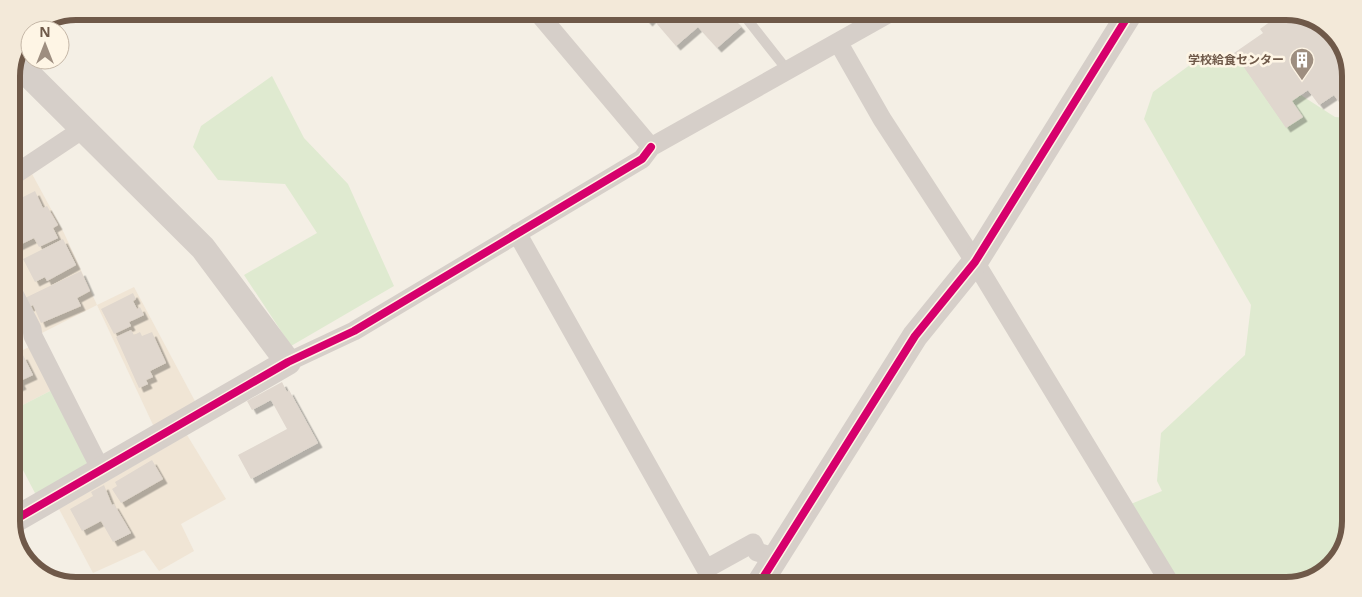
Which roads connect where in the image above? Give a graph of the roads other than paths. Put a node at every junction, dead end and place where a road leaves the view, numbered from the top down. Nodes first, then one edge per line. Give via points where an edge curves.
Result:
1 (544, 20) edge
2 (747, 20) edge
3 (876, 20) edge
4 (1125, 20) edge
5 (838, 42) junction
6 (21, 67) edge
7 (788, 71) junction
8 (83, 129) junction
9 (651, 147) junction
10 (20, 171) edge
11 (518, 233) junction
12 (974, 262) junction
13 (20, 306) edge
14 (288, 362) junction
15 (101, 470) junction
16 (20, 517) edge
17 (774, 557) junction
18 (763, 577) edge
19 (1166, 577) edge

1 - 9 street
2 - 7 lane
3 - 5 street
4 - 12 street
5 - 7 street
5 - 12 street via 882,119
6 - 8 street
7 - 9 street
8 - 10 street
8 - 14 street via 204,248
9 - 11 street via 642,158
11 - 14 street via 354,331
11 - 17 street via 706,569 753,543 757,552
12 - 17 street via 915,336
12 - 19 street
13 - 15 street
14 - 15 street
15 - 16 street
17 - 18 street

